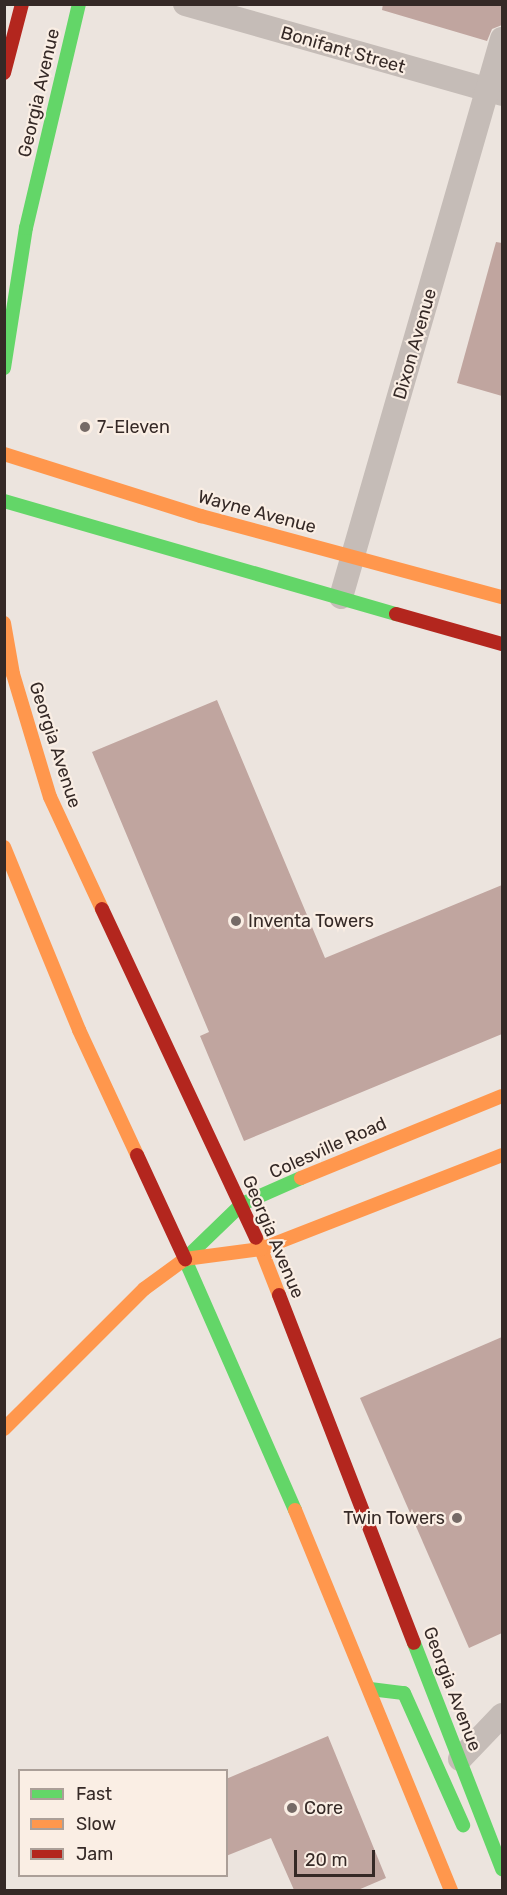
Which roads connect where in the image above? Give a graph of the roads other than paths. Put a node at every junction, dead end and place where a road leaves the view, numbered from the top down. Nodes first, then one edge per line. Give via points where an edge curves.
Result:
1 (22, 4) edge
2 (80, 4) edge
3 (185, 4) edge
4 (502, 39) edge
5 (4, 73) edge
6 (495, 92) edge
7 (4, 368) edge
8 (4, 454) edge
9 (4, 501) edge
10 (356, 557) junction
11 (341, 597) junction
12 (502, 597) edge
13 (4, 623) edge
14 (502, 644) edge
15 (4, 848) edge
16 (502, 1096) edge
17 (502, 1155) edge
18 (242, 1204) junction
19 (261, 1249) junction
20 (185, 1259) junction
21 (4, 1429) edge
22 (370, 1689) junction
23 (502, 1715) edge
24 (460, 1759) junction
25 (501, 1865) edge
26 (451, 1890) edge

1 - 5 main road, Georgia Avenue
2 - 7 main road, Georgia Avenue via 26,228
3 - 6 street, Bonifant Street
4 - 6 street, Dixon Avenue
6 - 10 street, Dixon Avenue
8 - 10 main road, Wayne Avenue via 201,516
9 - 11 main road
10 - 11 street, Dixon Avenue
10 - 12 main road, Wayne Avenue
11 - 14 main road
13 - 18 main road, Georgia Avenue via 13,674 50,797
15 - 20 main road via 79,1030
16 - 18 main road, Colesville Road via 406,1132
17 - 19 main road, Colesville Road
18 - 19 main road, Georgia Avenue
18 - 20 main road, Colesville Road
19 - 20 main road, Colesville Road
19 - 24 main road, Georgia Avenue
20 - 21 main road, Colesville Road via 144,1289
20 - 22 main road
22 - 25 main road via 404,1693 465,1831
22 - 26 main road
23 - 24 street
24 - 25 main road, Georgia Avenue

